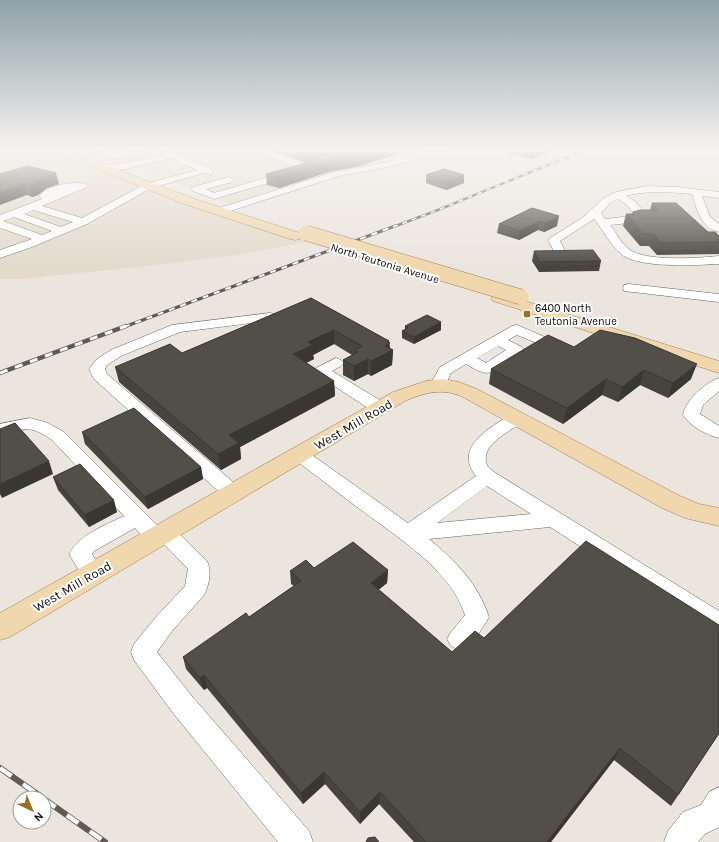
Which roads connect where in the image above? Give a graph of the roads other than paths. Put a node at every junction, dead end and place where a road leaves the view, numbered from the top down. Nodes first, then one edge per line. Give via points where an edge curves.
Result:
1 (80, 188) dead end
2 (146, 188) edge
3 (161, 188) edge
4 (199, 188) edge
5 (240, 188) edge
6 (291, 188) edge
7 (696, 192) junction
8 (618, 195) junction
9 (719, 195) edge
10 (33, 207) junction
11 (222, 210) junction
12 (595, 213) junction
13 (14, 214) junction
14 (0, 219) edge
15 (83, 222) junction
16 (603, 222) junction
17 (0, 224) edge
18 (719, 229) edge
19 (62, 231) junction
20 (300, 234) junction
21 (44, 239) junction
22 (560, 253) edge
23 (0, 254) edge
24 (719, 260) edge
25 (629, 288) dead end
26 (719, 298) edge
27 (270, 317) edge
28 (497, 340) junction
29 (549, 344) edge
30 (466, 358) junction
31 (719, 358) edge
32 (336, 363) dead end
33 (719, 367) edge
34 (719, 383) edge
35 (438, 385) junction
36 (380, 408) junction
37 (517, 418) junction
38 (0, 430) edge
39 (719, 433) edge
40 (299, 454) junction
41 (487, 477) junction
42 (233, 493) junction
43 (719, 517) edge
44 (138, 518) junction
45 (554, 519) junction
46 (408, 534) junction
47 (161, 535) junction
48 (93, 574) junction
49 (719, 623) edge
50 (0, 628) edge
51 (459, 639) dead end
52 (719, 802) edge
53 (298, 842) edge
54 (679, 842) edge

1 - 10 street
2 - 15 street
3 - 11 main road, North Teutonia Avenue
4 - 5 street via 196,189 214,196
6 - 11 street
7 - 8 street via 660,189
7 - 9 street
7 - 18 street via 705,218
8 - 12 street via 608,200
8 - 16 street via 631,203 640,214 634,219
10 - 13 street
10 - 15 street
11 - 20 main road, North Teutonia Avenue
12 - 16 street
12 - 22 street via 554,240
13 - 14 street
13 - 19 street
15 - 19 street
16 - 24 street via 626,253 638,258 660,261
17 - 21 street
19 - 21 street
20 - 31 main road, North Teutonia Avenue, bridge via 520,297
20 - 33 main road, North Teutonia Avenue
21 - 23 street
25 - 26 street
27 - 42 street via 177,328 116,353 102,362 97,369 100,376
28 - 29 street via 517,329
28 - 30 street
28 - 30 street via 517,350 487,369
30 - 35 street via 445,370
32 - 36 street via 322,371
34 - 39 street via 691,410 691,415 697,421
35 - 36 main road, West Mill Road via 414,390
35 - 37 main road, West Mill Road via 461,388
36 - 40 main road, West Mill Road
37 - 41 street via 484,441 478,451 478,466
37 - 43 main road, West Mill Road via 671,502 694,512
38 - 44 street via 28,422 46,427 58,436
40 - 42 main road, West Mill Road
40 - 46 street
41 - 45 street
41 - 46 street
42 - 47 main road, West Mill Road
44 - 47 street
44 - 48 street via 82,550 80,554
45 - 46 street
45 - 49 street
46 - 51 street via 446,567 471,598 477,617
47 - 48 main road, West Mill Road
47 - 53 street via 199,567 196,589 143,652 182,704
48 - 50 main road, West Mill Road
52 - 54 street via 711,816 694,823

